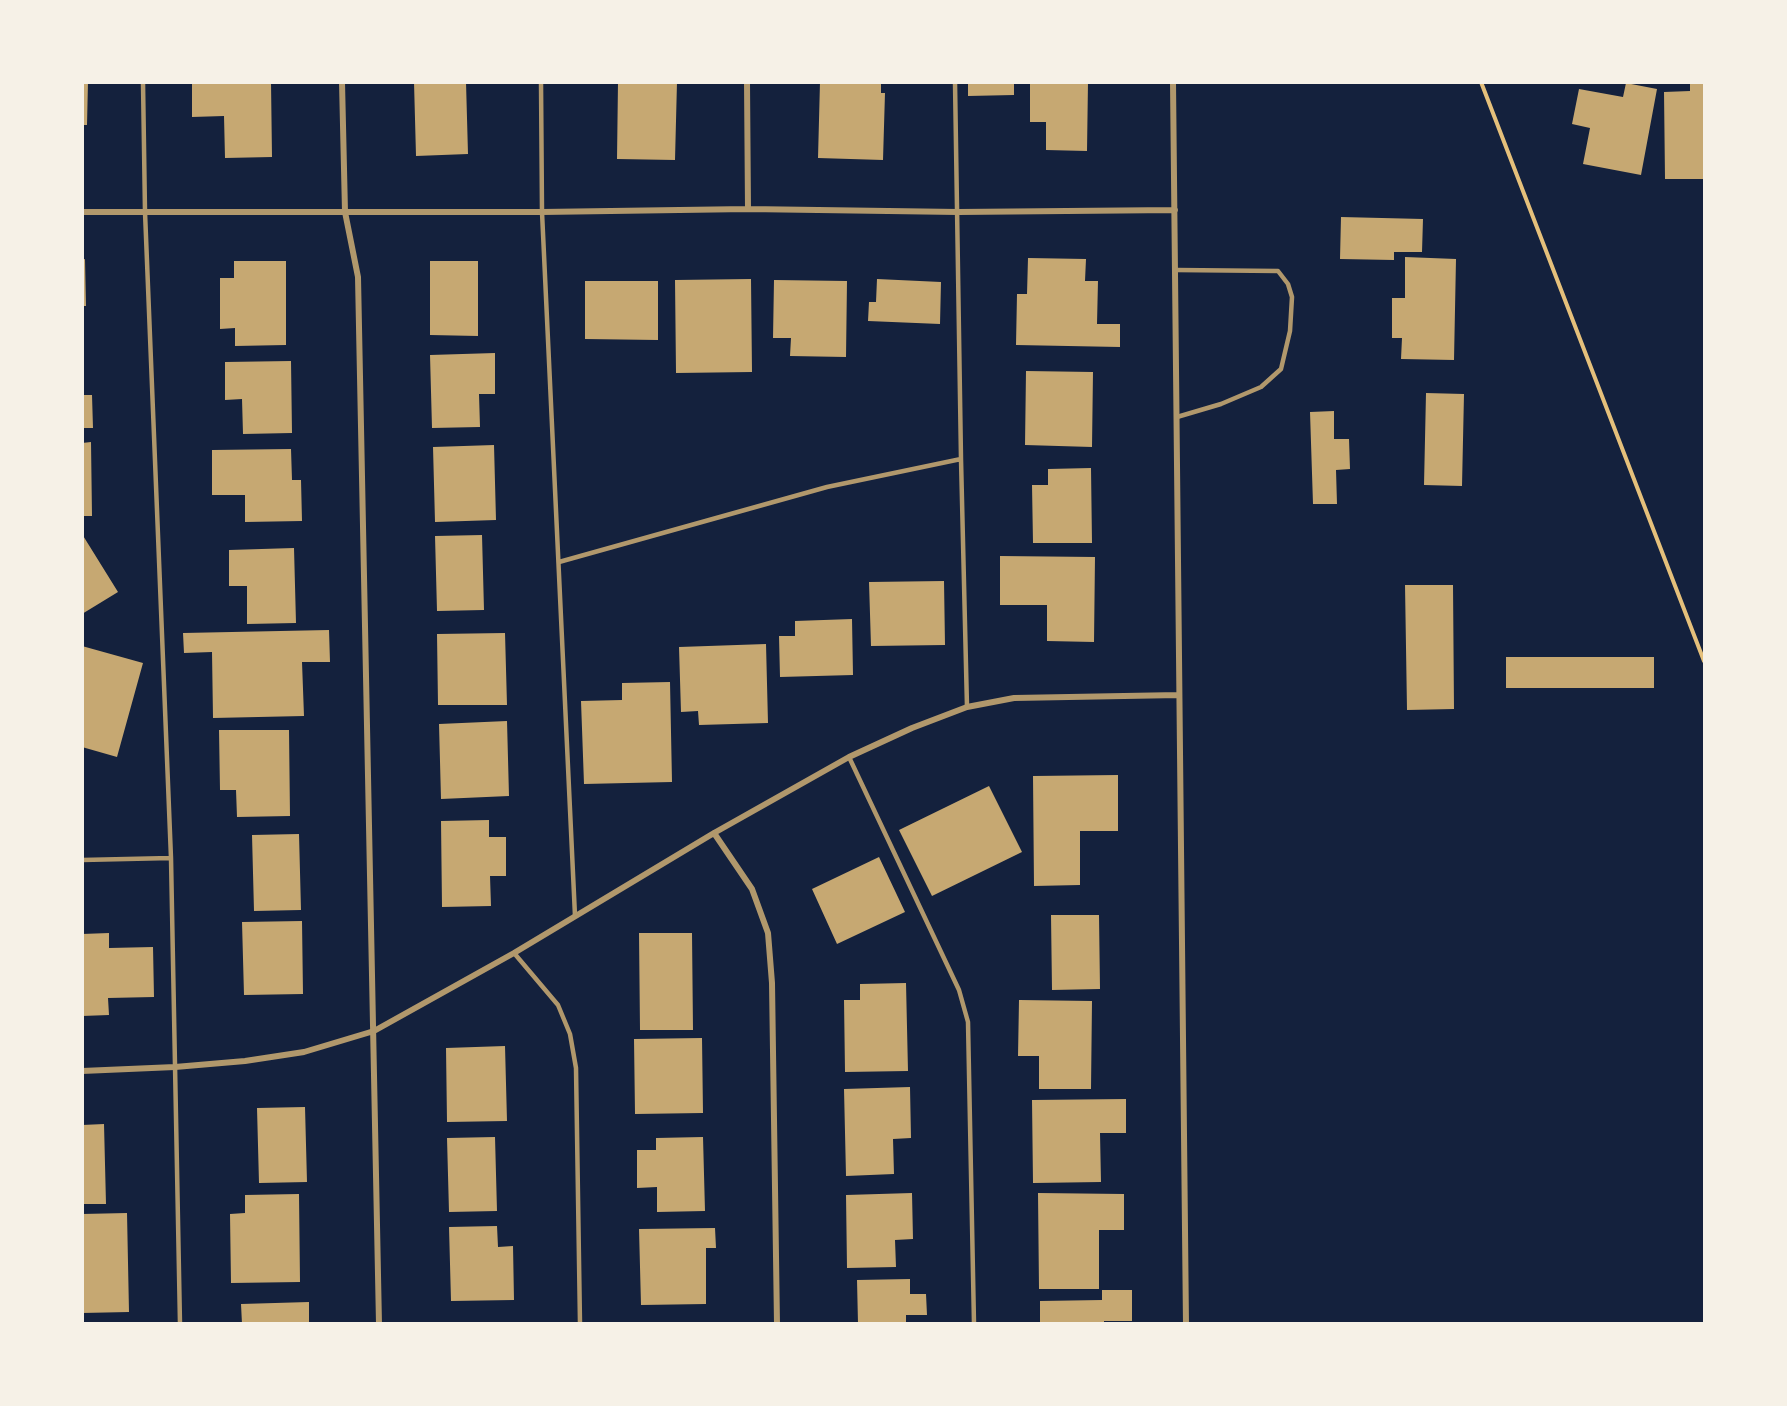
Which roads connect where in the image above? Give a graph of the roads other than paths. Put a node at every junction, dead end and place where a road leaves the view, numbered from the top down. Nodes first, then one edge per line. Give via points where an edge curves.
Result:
1 (143, 82) edge
2 (342, 82) edge
3 (541, 82) edge
4 (747, 82) edge
5 (955, 82) edge
6 (1173, 82) edge
7 (748, 210) junction
8 (1175, 210) junction
9 (82, 212) edge
10 (145, 212) junction
11 (345, 212) junction
12 (542, 212) junction
13 (958, 212) junction
14 (1176, 270) junction
15 (1177, 417) junction
16 (961, 459) junction
17 (559, 562) junction
18 (1179, 695) junction
19 (967, 707) junction
20 (849, 757) junction
21 (714, 833) junction
22 (171, 858) junction
23 (82, 860) edge
24 (575, 916) junction
25 (514, 953) junction
26 (374, 1032) junction
27 (175, 1067) junction
28 (82, 1071) edge
29 (180, 1323) edge
30 (379, 1323) edge
31 (580, 1323) edge
32 (777, 1323) edge
33 (974, 1323) edge
34 (1186, 1323) edge

1 - 10 lane
2 - 11 street
3 - 12 lane
4 - 7 street
5 - 13 lane
6 - 8 street
7 - 12 street
7 - 13 street
8 - 13 street
8 - 14 street
9 - 10 street
10 - 11 street
10 - 22 lane
11 - 12 street
11 - 26 street via 358,277
12 - 17 lane
13 - 16 lane
14 - 15 street
14 - 15 lane via 1278,271 1292,297 1290,331 1281,369 1261,387
15 - 18 street
16 - 17 lane via 827,487
16 - 19 lane
17 - 24 lane
18 - 19 street via 1014,698
18 - 34 street
19 - 20 street
20 - 21 street
20 - 33 lane via 959,990 968,1022
21 - 24 street
21 - 32 street via 752,889 768,933
22 - 23 lane
22 - 27 lane
24 - 25 street
25 - 26 street
25 - 31 lane via 558,1005 570,1034 576,1068
26 - 27 street via 304,1052
26 - 30 street
27 - 28 street
27 - 29 lane

